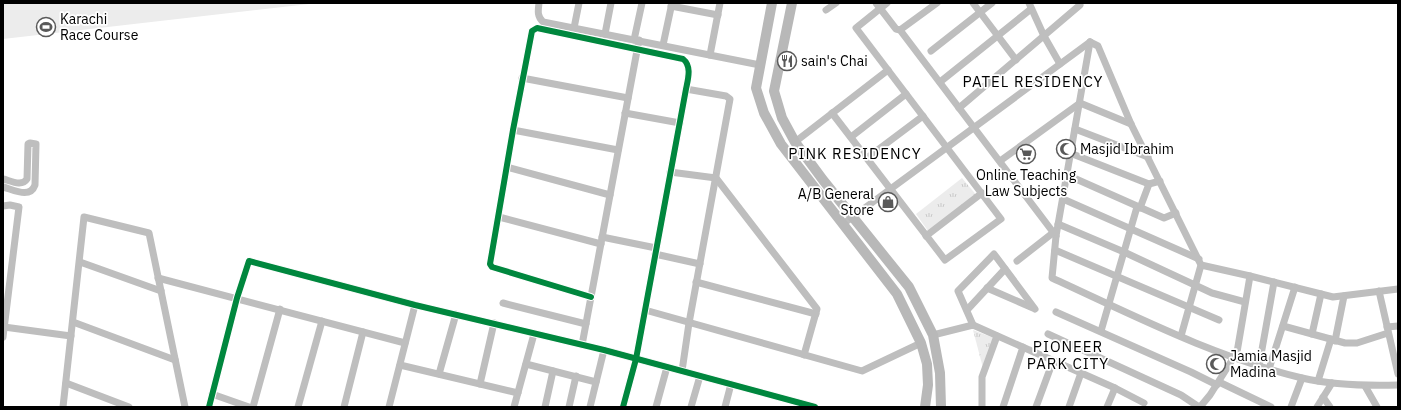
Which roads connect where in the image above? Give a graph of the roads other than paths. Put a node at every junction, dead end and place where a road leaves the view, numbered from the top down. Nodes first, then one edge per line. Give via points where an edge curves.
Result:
1 (540, 3) edge
2 (579, 3) edge
3 (611, 3) edge
4 (642, 3) edge
5 (720, 3) edge
6 (772, 3) edge
7 (792, 3) edge
8 (836, 3) edge
9 (887, 3) edge
10 (937, 3) edge
11 (973, 3) edge
12 (992, 3) edge
13 (672, 5) edge
14 (826, 5) edge
15 (1030, 5) edge
16 (1080, 5) dead end
17 (878, 6) edge
18 (980, 12) junction
19 (718, 15) junction
20 (574, 28) junction
21 (900, 30) junction
22 (605, 34) junction
23 (998, 35) junction
24 (1044, 36) junction
25 (636, 40) junction
26 (1090, 42) junction
27 (662, 45) junction
28 (637, 48) junction
29 (930, 50) dead end
30 (710, 55) junction
31 (1016, 60) junction
32 (1060, 64) junction
33 (760, 65) junction
34 (888, 70) junction
35 (522, 78) junction
36 (940, 82) junction
37 (686, 89) junction
38 (906, 94) junction
39 (628, 98) junction
40 (1080, 103) junction
41 (959, 108) junction
42 (625, 113) junction
43 (832, 113) junction
44 (923, 116) junction
45 (680, 123) junction
46 (1131, 124) junction
47 (974, 127) junction
48 (1075, 129) junction
49 (513, 130) junction
50 (851, 137) junction
51 (795, 142) junction
52 (947, 147) junction
53 (618, 150) junction
54 (1070, 153) junction
55 (1148, 157) junction
56 (867, 158) junction
57 (1000, 161) junction
58 (507, 167) junction
59 (670, 172) junction
60 (1067, 175) junction
61 (3, 178) edge
62 (716, 178) junction
63 (1160, 181) junction
64 (1149, 184) junction
65 (3, 187) edge
66 (890, 189) junction
67 (982, 193) junction
68 (610, 195) junction
69 (1063, 199) junction
70 (3, 206) edge
71 (1139, 207) junction
72 (1176, 213) junction
73 (853, 216) junction
74 (498, 217) junction
75 (842, 224) junction
76 (1058, 224) junction
77 (1131, 228) junction
78 (1055, 234) junction
79 (926, 236) junction
80 (601, 240) junction
81 (1055, 250) junction
82 (656, 251) junction
83 (1124, 252) junction
84 (1017, 261) dead end
85 (80, 262) junction
86 (1200, 262) junction
87 (700, 264) junction
88 (1005, 269) junction
89 (1117, 276) junction
90 (1250, 276) junction
91 (158, 278) junction
92 (696, 282) junction
93 (1274, 282) junction
94 (1195, 285) junction
95 (1295, 287) junction
96 (987, 288) junction
97 (1398, 289) edge
98 (161, 291) junction
99 (1378, 291) junction
100 (1321, 294) junction
101 (1344, 296) junction
102 (591, 297) junction
103 (237, 298) junction
104 (1245, 302) junction
105 (503, 303) dead end
106 (1109, 304) junction
107 (415, 305) junction
108 (1189, 308) junction
109 (280, 309) junction
110 (645, 310) junction
111 (967, 310) junction
112 (1056, 312) dead end
113 (456, 314) junction
114 (816, 314) junction
115 (322, 320) junction
116 (1218, 320) dead end
117 (73, 322) junction
118 (494, 323) junction
119 (689, 323) junction
120 (586, 324) junction
121 (973, 325) junction
122 (1283, 326) junction
123 (1398, 326) edge
124 (4, 327) junction
125 (1388, 330) junction
126 (1101, 331) junction
127 (363, 332) junction
128 (534, 334) junction
129 (1048, 334) dead end
130 (1312, 334) junction
131 (933, 335) junction
132 (71, 336) junction
133 (997, 336) junction
134 (1181, 336) junction
135 (3, 337) edge
136 (1333, 340) junction
137 (405, 343) junction
138 (921, 343) junction
139 (582, 345) junction
140 (1023, 347) junction
141 (604, 350) junction
142 (804, 355) junction
143 (1235, 358) junction
144 (636, 359) junction
145 (175, 360) junction
146 (1053, 360) junction
147 (526, 364) junction
148 (400, 365) junction
149 (667, 366) junction
150 (1259, 366) junction
151 (1269, 369) junction
152 (553, 371) junction
153 (682, 371) junction
154 (1081, 373) junction
155 (439, 374) junction
156 (1398, 374) edge
157 (576, 376) junction
158 (700, 376) junction
159 (1302, 378) junction
160 (1318, 381) junction
161 (596, 382) junction
162 (66, 383) junction
163 (1332, 383) junction
164 (480, 384) junction
165 (731, 384) junction
166 (1218, 384) junction
167 (1398, 385) edge
168 (1365, 386) junction
169 (1115, 388) junction
170 (518, 393) junction
171 (212, 394) junction
172 (1323, 398) junction
173 (1144, 403) dead end
174 (801, 405) edge
175 (63, 407) edge
176 (129, 407) edge
177 (185, 407) edge
178 (209, 407) edge
179 (249, 407) edge
180 (254, 407) edge
181 (298, 407) edge
182 (344, 407) edge
183 (389, 407) edge
184 (515, 407) edge
185 (545, 407) edge
186 (569, 407) edge
187 (590, 407) edge
188 (623, 407) edge
189 (656, 407) edge
190 (691, 407) edge
191 (725, 407) edge
192 (815, 407) edge
193 (925, 407) edge
194 (941, 407) edge
195 (982, 407) edge
196 (1003, 407) edge
197 (1036, 407) edge
198 (1069, 407) edge
199 (1107, 407) edge
200 (1200, 407) edge
201 (1271, 407) edge
202 (1291, 407) edge
203 (1317, 407) edge
204 (1330, 407) edge
205 (1377, 407) edge

1 - 20 street via 539,17 543,22
2 - 20 street
3 - 22 street
4 - 25 street
5 - 19 street
6 - 33 main road
7 - 51 main road via 774,91 782,118
8 - 14 street
9 - 17 street
10 - 21 street
11 - 18 street
12 - 18 street
13 - 19 street
13 - 27 street
15 - 23 street
15 - 24 street
16 - 24 street
17 - 21 street via 896,29
17 - 34 street via 856,28
18 - 23 street
18 - 29 street
19 - 30 street
20 - 22 street
21 - 36 street
22 - 25 street
23 - 31 street
23 - 36 street
24 - 31 street
24 - 32 street
25 - 27 street
25 - 28 street
26 - 32 street
26 - 40 street
26 - 46 street via 1098,46
27 - 30 street
28 - 35 street via 534,29
28 - 37 street via 687,62 689,68
28 - 39 street
30 - 33 street
31 - 41 street
32 - 47 street
33 - 75 main road via 756,88 764,113 781,144
34 - 38 street
34 - 43 street
35 - 39 street
35 - 49 street
36 - 41 street
37 - 45 street
37 - 62 street via 726,96 730,99
38 - 44 street
38 - 50 street
39 - 42 street
40 - 46 street
40 - 48 street
40 - 57 street
41 - 47 street
42 - 45 street
42 - 53 street
43 - 50 street
43 - 51 street
44 - 52 street
44 - 56 street
45 - 59 street
46 - 55 street
47 - 52 street
47 - 57 street
48 - 54 street
48 - 55 street
49 - 53 street
49 - 58 street
50 - 56 street
51 - 73 main road
52 - 66 street
52 - 67 street
53 - 68 street
54 - 60 street
54 - 64 street
55 - 63 street
56 - 66 street
57 - 78 street
58 - 68 street
58 - 74 street
59 - 62 street
59 - 82 street
60 - 69 street
60 - 71 street
61 - 65 street via 21,184 25,182 28,144 36,144 33,191 27,194
62 - 87 street
62 - 114 street via 817,309
63 - 64 street
63 - 72 street
64 - 71 street
66 - 73 street
66 - 79 street
67 - 79 street
67 - 79 street via 1001,219 945,260
68 - 80 street
69 - 76 street
69 - 77 street
70 - 124 street via 19,207
71 - 72 street via 1164,218
71 - 77 street
72 - 86 street
73 - 75 street
73 - 131 main road via 909,287
74 - 80 street
74 - 102 street via 490,264 492,267
75 - 138 main road via 897,294
76 - 78 street
76 - 83 street
77 - 83 street
77 - 86 street
78 - 81 street
78 - 84 street
80 - 82 street
80 - 102 street
81 - 89 street
81 - 106 street via 1052,278
82 - 87 street
82 - 110 street
83 - 89 street
83 - 94 street
85 - 91 street via 84,217 149,233
85 - 98 street
85 - 117 street
86 - 90 street
86 - 94 street
87 - 92 street
88 - 96 street
88 - 96 street via 1035,309
88 - 111 street via 994,254 958,291
89 - 106 street
89 - 108 street
90 - 93 street
90 - 104 street
91 - 98 street
91 - 103 street
92 - 114 street
92 - 119 street
93 - 95 street
93 - 150 street
94 - 104 street via 1212,293
94 - 108 street
95 - 100 street
95 - 122 street
96 - 111 street
97 - 99 street
98 - 145 street
99 - 101 street
99 - 125 street
100 - 101 street
100 - 130 street
101 - 136 street
102 - 120 street
103 - 107 street via 249,260
103 - 109 street
103 - 171 street
104 - 143 street
105 - 120 street
106 - 126 street
106 - 134 street
107 - 113 street
107 - 137 street
108 - 116 street
108 - 134 street
109 - 115 street
109 - 180 street
110 - 119 street
110 - 144 street
111 - 121 street
112 - 126 street
113 - 118 street
113 - 155 street
114 - 142 street
115 - 127 street
115 - 181 street
117 - 132 street
117 - 145 street
118 - 128 street
118 - 164 street
119 - 142 street
119 - 153 street
120 - 139 street
121 - 131 street
121 - 133 street
122 - 130 street
122 - 151 street
123 - 125 street
124 - 132 street
124 - 135 street
125 - 136 street via 1351,344
125 - 156 street
126 - 166 street
127 - 137 street
127 - 182 street
128 - 139 street
128 - 147 street
129 - 200 street via 1181,395
130 - 136 street
131 - 194 main road via 940,373
132 - 162 street
133 - 140 street
133 - 195 street via 982,377
134 - 143 street
136 - 160 street
137 - 148 street
138 - 142 street via 862,371
138 - 193 main road via 927,364
139 - 141 street
140 - 146 street
140 - 196 street
141 - 144 street
141 - 161 street
143 - 150 street
143 - 166 street
144 - 149 street
144 - 188 street
145 - 177 street
146 - 154 street
146 - 197 street
147 - 152 street
147 - 170 street
148 - 155 street
148 - 183 street
149 - 153 street
149 - 189 street
150 - 151 street
151 - 159 street
152 - 157 street
152 - 185 street
153 - 158 street
154 - 169 street
154 - 198 street
155 - 164 street
157 - 161 street
157 - 186 street
158 - 165 street
158 - 190 street
159 - 160 street
159 - 202 street
160 - 163 street
161 - 187 street
162 - 175 street
162 - 176 street
163 - 168 street
163 - 172 street
164 - 170 street
165 - 174 street
165 - 191 street
166 - 200 street
166 - 201 street
167 - 168 street
168 - 205 street
169 - 173 street
169 - 199 street
170 - 184 street
171 - 178 street
171 - 179 street
172 - 203 street
172 - 204 street
174 - 192 street

